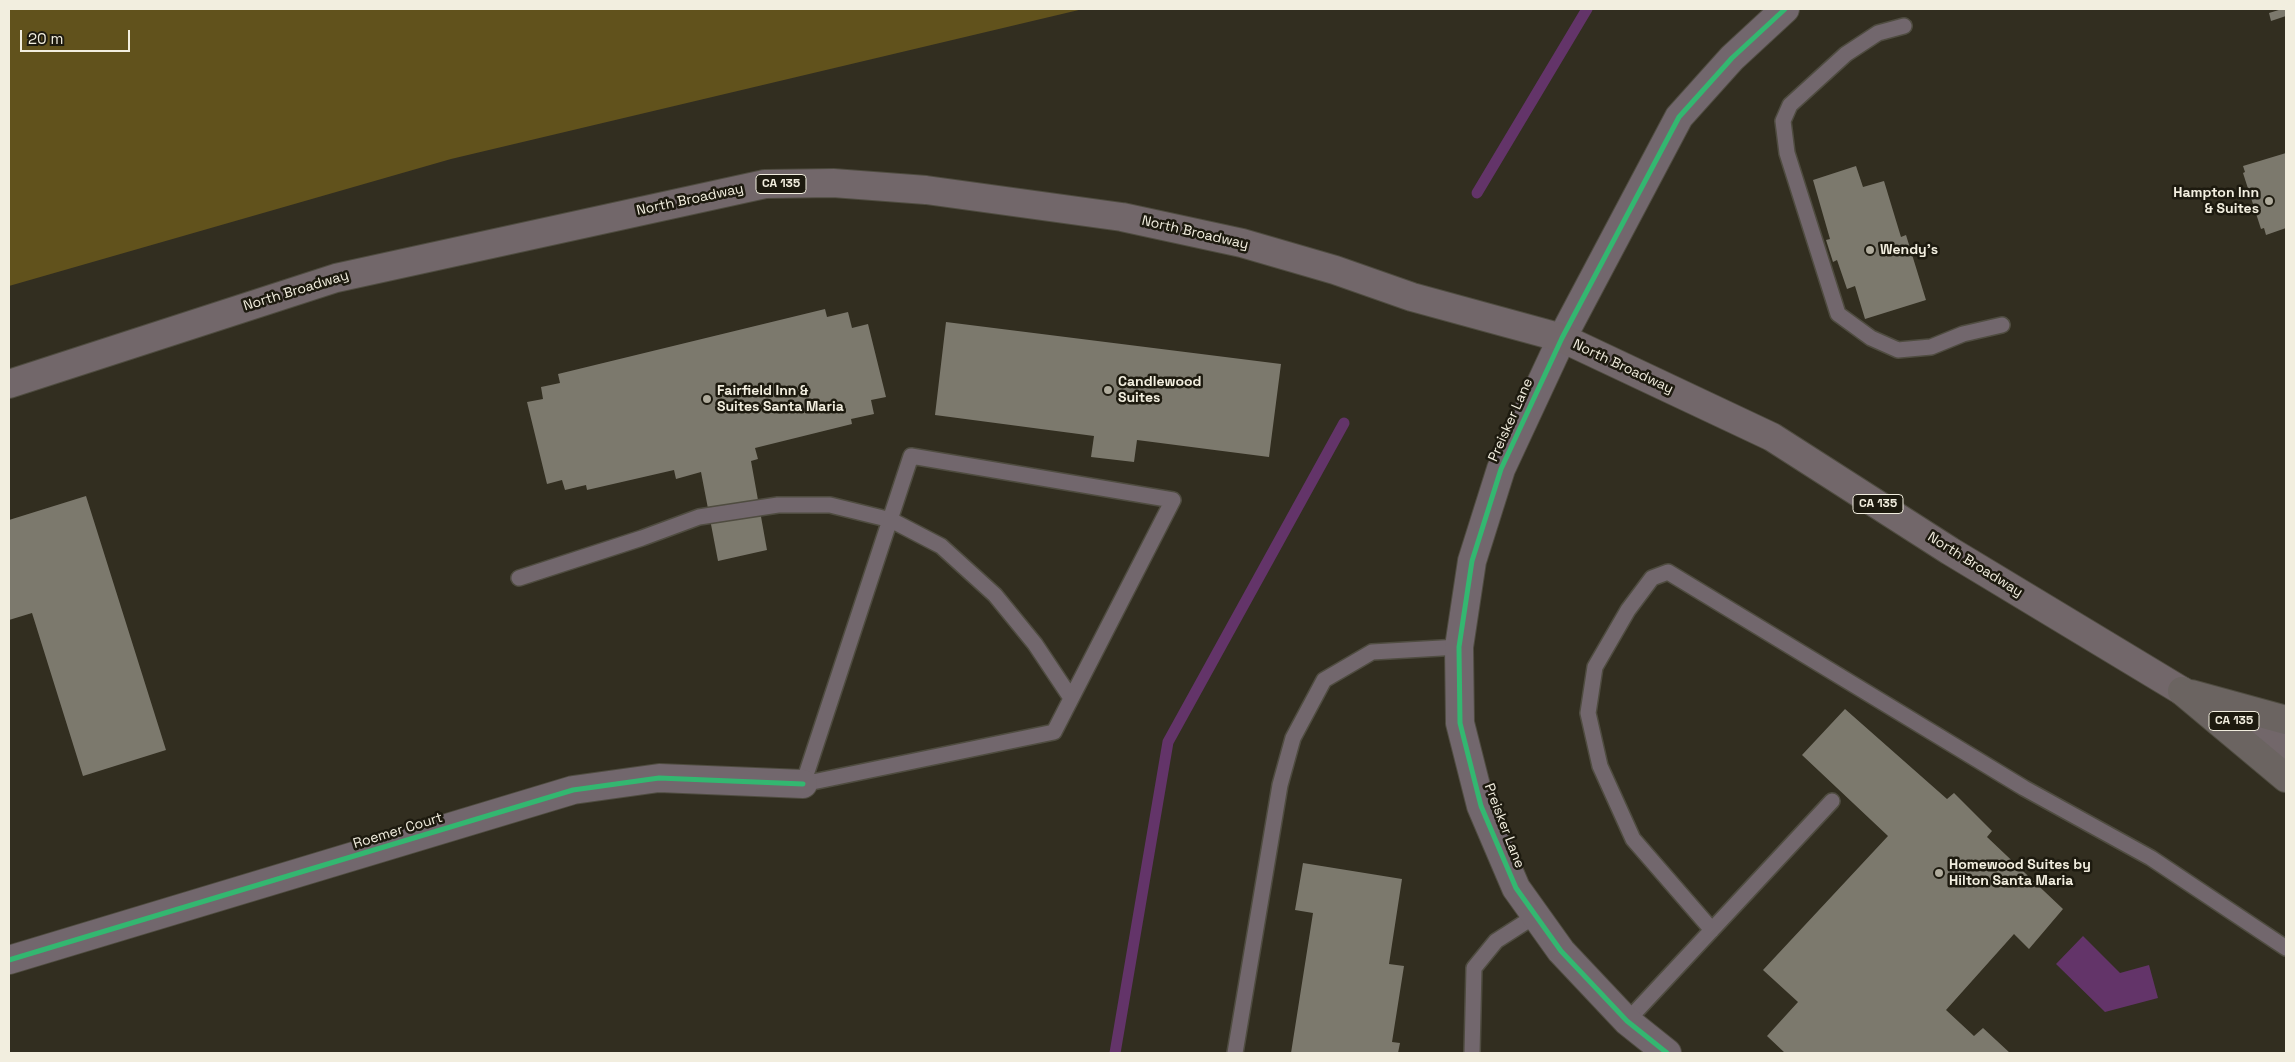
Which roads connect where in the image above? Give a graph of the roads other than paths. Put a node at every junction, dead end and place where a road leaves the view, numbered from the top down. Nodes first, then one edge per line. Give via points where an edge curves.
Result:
1 (1785, 9) edge
2 (1904, 26) dead end
3 (2002, 325) dead end
4 (1562, 338) junction
5 (9, 384) edge
6 (890, 520) junction
7 (520, 578) dead end
8 (1459, 647) junction
9 (2182, 691) junction
10 (1071, 698) junction
11 (2286, 720) edge
12 (2286, 750) edge
13 (2286, 778) edge
14 (803, 784) junction
15 (1832, 801) dead end
16 (1535, 916) junction
17 (1712, 930) junction
18 (2286, 948) edge
19 (9, 960) edge
20 (1627, 1021) junction
21 (1235, 1053) edge
22 (1472, 1053) edge
23 (1667, 1053) edge

1 - 4 street, Preisker Lane via 1732,58 1679,117
2 - 3 lane via 1878,33 1846,54 1790,105 1783,121 1787,153 1838,314 1871,338 1898,350 1930,347 1963,334
4 - 5 main road, North Broadway / CA 135 via 1412,296 1242,242 1122,217 926,190 833,183 765,184 336,278
4 - 8 street, Preisker Lane via 1501,469 1472,561
4 - 9 main road, North Broadway / CA 135 via 1772,437 1950,551
6 - 7 lane via 830,505 768,506 699,517
6 - 10 lane via 941,546 995,595 1035,644
6 - 10 lane via 911,456 1173,500
6 - 14 lane
8 - 16 street, Preisker Lane via 1460,722 1481,806 1516,888
8 - 21 lane via 1372,652 1324,680 1293,738 1280,785
9 - 11 highway
9 - 12 main road, North Broadway / CA 135
9 - 13 highway
10 - 14 lane via 1054,732
14 - 19 street, Roemer Court via 659,778 573,790
15 - 17 lane
16 - 20 street, Preisker Lane via 1561,951
16 - 22 lane via 1496,941 1474,968
17 - 18 lane via 1634,839 1600,766 1588,713 1600,658 1628,610 1652,578 1668,572 2024,788 2151,858
17 - 20 lane
20 - 23 street, Preisker Lane

